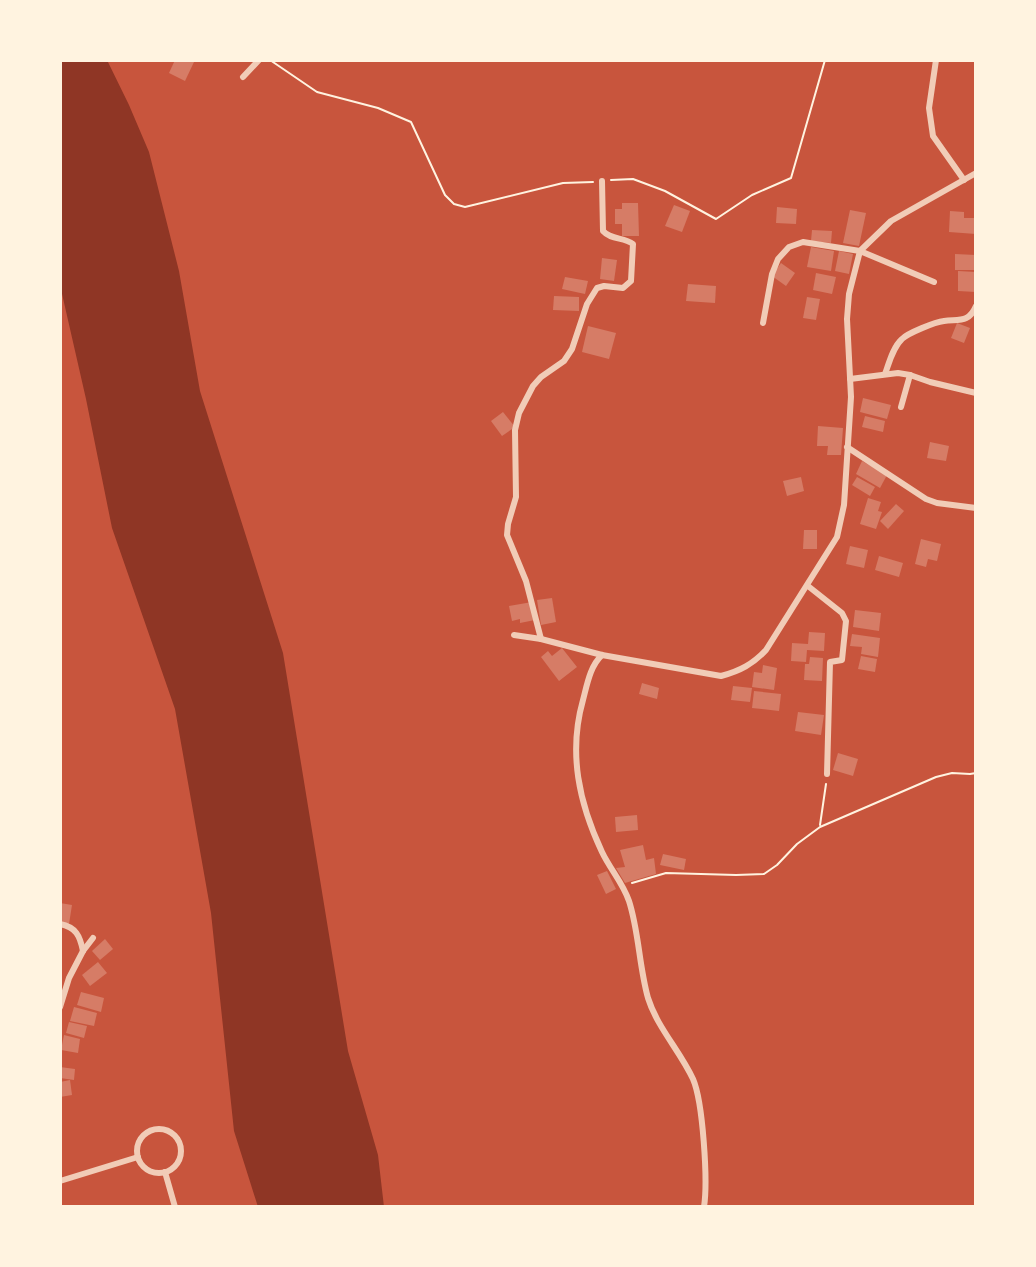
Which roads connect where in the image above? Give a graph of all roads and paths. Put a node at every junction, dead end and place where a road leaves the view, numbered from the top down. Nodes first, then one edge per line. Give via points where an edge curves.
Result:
1 (259, 60) edge
2 (270, 60) edge
3 (825, 60) edge
4 (936, 60) edge
5 (243, 77) dead end
6 (976, 173) edge
7 (964, 180) junction
8 (602, 181) junction
9 (860, 251) junction
10 (934, 282) dead end
11 (976, 306) edge
12 (763, 323) dead end
13 (885, 374) junction
14 (910, 375) junction
15 (850, 379) junction
16 (976, 393) edge
17 (901, 407) dead end
18 (847, 447) junction
19 (976, 508) edge
20 (808, 586) junction
21 (514, 635) dead end
22 (541, 639) junction
23 (602, 655) junction
24 (976, 773) edge
25 (827, 774) joint
26 (970, 774) junction
27 (976, 779) edge
28 (820, 827) junction
29 (624, 886) junction
30 (60, 924) edge
31 (93, 938) dead end
32 (83, 951) junction
33 (60, 1007) edge
34 (138, 1157) junction
35 (165, 1172) junction
36 (60, 1181) edge
37 (175, 1207) edge
38 (704, 1207) edge

1 - 5 street
2 - 8 path via 317,92 411,122 454,204 465,207 563,183
3 - 8 path via 791,178 716,219 633,179
4 - 7 street via 929,108 933,136
6 - 7 street
7 - 9 street via 891,221
8 - 22 street via 603,231 633,244 631,281 623,288 597,288 572,349 533,386 515,430 516,497 507,535
9 - 10 street
9 - 12 street via 803,242 789,247 772,274
9 - 15 street via 848,307
11 - 13 street via 968,318 903,337
13 - 14 street
13 - 15 street
14 - 16 street
14 - 17 street
15 - 18 street
18 - 19 street via 926,499
18 - 20 street via 837,537
20 - 23 street via 766,650 739,672 721,676
20 - 25 street via 846,621 842,660 830,662
21 - 22 street
22 - 23 street
23 - 29 street via 578,717 575,763 584,811
24 - 26 path
25 - 28 path
26 - 27 path
26 - 28 path via 936,777
28 - 29 path via 764,874 666,873
29 - 38 street via 649,1001 697,1093
30 - 32 street via 80,936
31 - 32 street
32 - 33 street
34 - 35 street via 148,1170
34 - 35 street via 143,1135 165,1129 181,1145 181,1156
34 - 36 street
35 - 37 street

